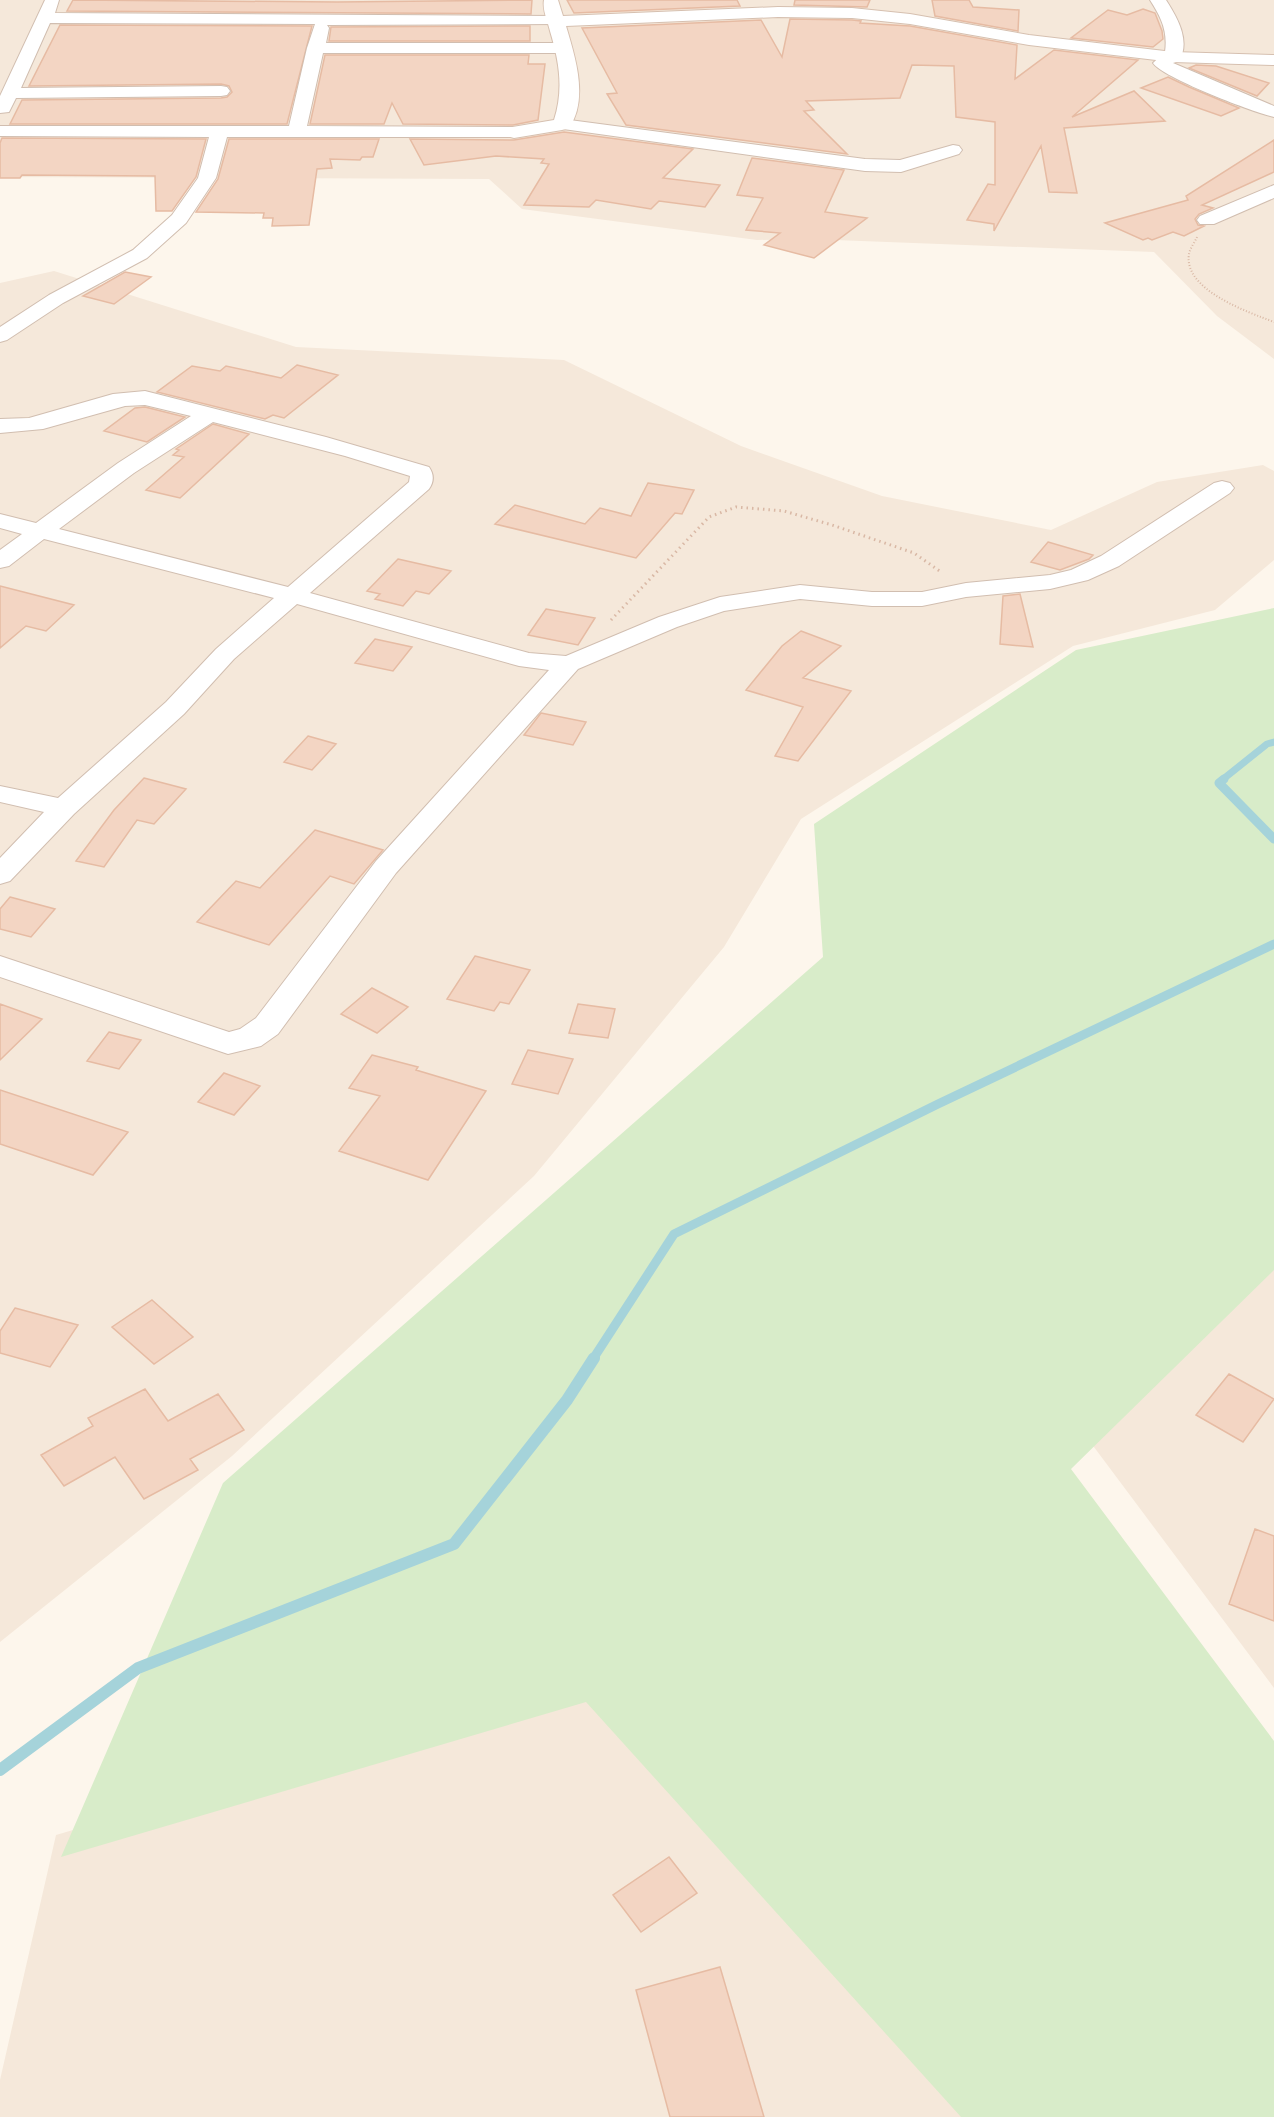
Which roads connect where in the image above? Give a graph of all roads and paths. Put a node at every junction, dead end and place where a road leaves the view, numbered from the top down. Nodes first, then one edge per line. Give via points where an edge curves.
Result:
1 (52, 0) edge
2 (550, 0) edge
3 (1158, 0) edge
4 (44, 18) junction
5 (324, 19) junction
6 (555, 21) junction
7 (315, 48) junction
8 (563, 48) junction
9 (1173, 57) junction
10 (1274, 60) edge
11 (221, 91) dead end
12 (12, 93) junction
13 (1274, 112) edge
14 (0, 114) edge
15 (562, 124) junction
16 (0, 131) edge
17 (219, 132) junction
18 (514, 132) joint
19 (297, 133) junction
20 (953, 150) dead end
21 (1274, 191) edge
22 (1207, 220) joint
23 (1274, 322) edge
24 (0, 336) edge
25 (208, 415) junction
26 (0, 426) edge
27 (1222, 488) dead end
28 (0, 521) edge
29 (40, 531) junction
30 (0, 561) edge
31 (966, 590) junction
32 (291, 595) junction
33 (610, 621) dead end
34 (569, 664) junction
35 (0, 794) edge
36 (64, 808) junction
37 (0, 875) edge
38 (0, 966) edge

1 - 4 street
2 - 6 street
3 - 9 street via 1177,38
4 - 5 street
4 - 12 street
5 - 6 street
5 - 7 street
6 - 8 street
6 - 9 street via 852,13
7 - 8 street
7 - 19 street
8 - 15 street via 570,72 569,106
9 - 10 street
9 - 13 street via 1161,63
11 - 12 street
12 - 14 street
15 - 18 street
15 - 20 street via 865,165 901,166
16 - 17 street
17 - 19 street
17 - 24 street via 207,178 171,226 140,254 56,298
18 - 19 street
21 - 22 street
22 - 23 path via 1204,231 1188,250 1192,275 1214,295
25 - 26 street via 145,398 114,401 54,421
25 - 29 street
25 - 32 street via 343,447 421,472 421,484
27 - 31 street via 1110,561 1079,575 1050,582
28 - 29 street
29 - 30 street
29 - 32 street
31 - 33 path via 914,553 784,511 735,507 709,517
31 - 34 street via 912,599 800,592 720,604
32 - 34 street via 528,661
32 - 36 street via 225,654 175,708
34 - 38 street via 386,867 267,1026 250,1038 228,1043
35 - 36 street
36 - 37 street

